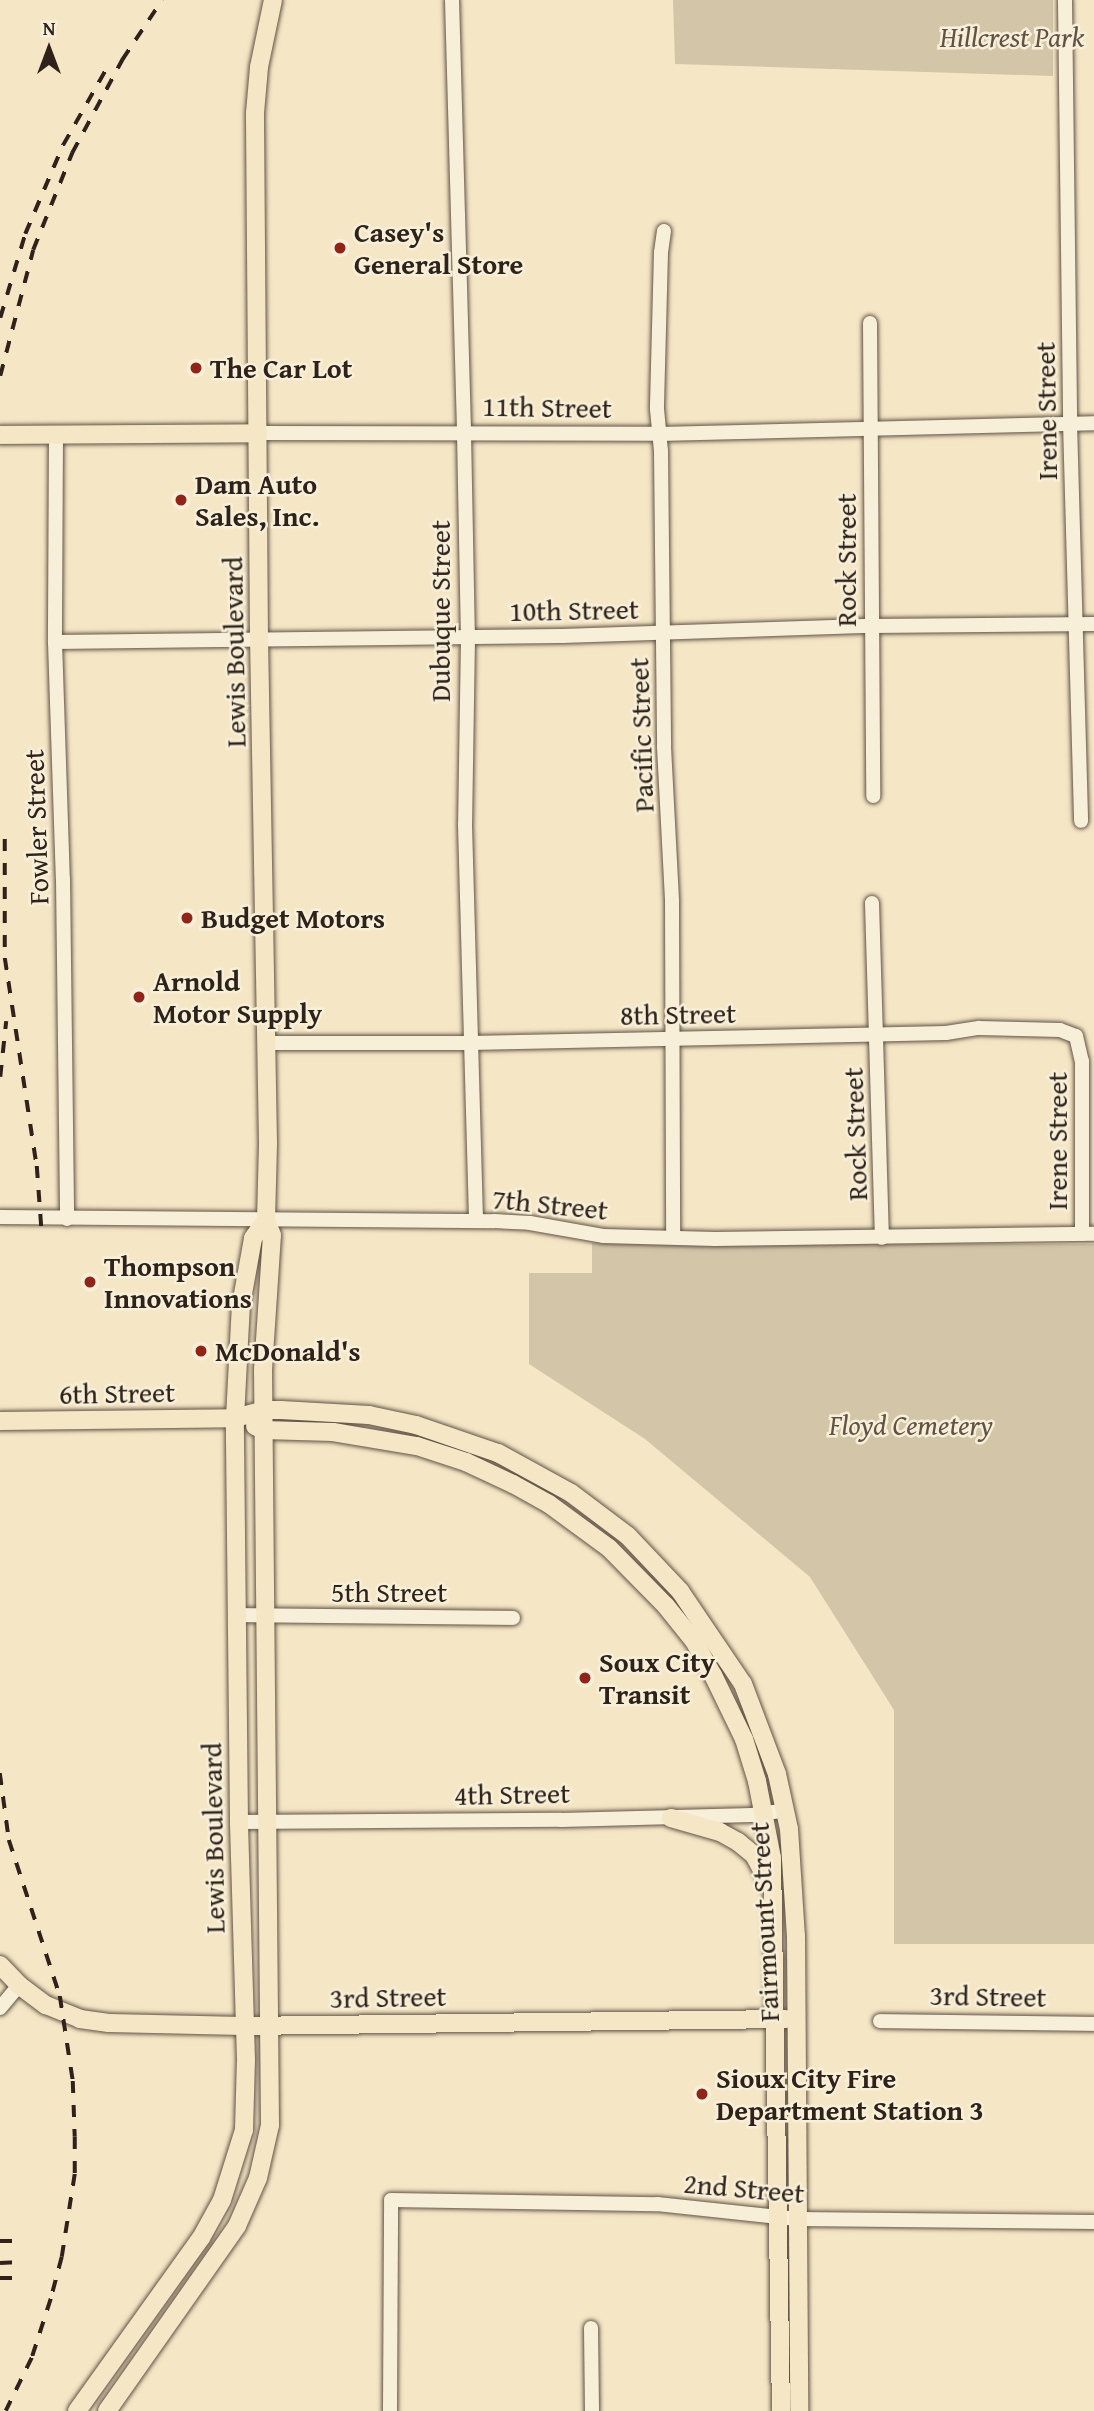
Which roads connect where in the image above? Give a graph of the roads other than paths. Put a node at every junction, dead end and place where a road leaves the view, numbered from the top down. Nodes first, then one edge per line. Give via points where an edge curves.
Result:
1 (273, 0) edge
2 (452, 0) edge
3 (1065, 0) edge
4 (664, 231) dead end
5 (870, 323) dead end
6 (1070, 423) junction
7 (1094, 423) edge
8 (870, 430) junction
9 (258, 433) junction
10 (464, 433) junction
11 (659, 434) junction
12 (0, 435) edge
13 (56, 435) junction
14 (1077, 624) junction
15 (1094, 624) edge
16 (871, 626) junction
17 (662, 632) junction
18 (468, 637) junction
19 (259, 639) junction
20 (55, 642) junction
21 (873, 796) dead end
22 (1080, 821) dead end
23 (872, 903) dead end
24 (877, 1034) junction
25 (672, 1038) junction
26 (267, 1043) junction
27 (470, 1044) junction
28 (1079, 1047) joint
29 (0, 1217) edge
30 (67, 1219) junction
31 (266, 1220) junction
32 (476, 1221) junction
33 (1088, 1234) edge
34 (673, 1237) junction
35 (882, 1238) junction
36 (264, 1410) junction
37 (235, 1418) junction
38 (0, 1421) edge
39 (263, 1430) junction
40 (237, 1615) junction
41 (264, 1615) junction
42 (513, 1618) dead end
43 (786, 1810) junction
44 (765, 1814) junction
45 (671, 1818) junction
46 (265, 1821) junction
47 (239, 1822) junction
48 (773, 1893) junction
49 (0, 1965) edge
50 (19, 1985) junction
51 (0, 2008) edge
52 (774, 2019) junction
53 (796, 2020) junction
54 (880, 2021) dead end
55 (1094, 2024) edge
56 (270, 2025) junction
57 (243, 2026) junction
58 (788, 2218) junction
59 (1094, 2222) edge
60 (591, 2328) dead end
61 (81, 2407) edge
62 (105, 2411) edge
63 (390, 2411) edge
64 (592, 2411) edge
65 (781, 2411) edge
66 (799, 2411) edge

1 - 9 main road, Lewis Boulevard via 255,113
2 - 10 street, Dubuque Street
3 - 6 street, Irene Street
4 - 11 street, Pacific Street
5 - 8 street, Rock Street
6 - 7 street, 11th Street
6 - 8 street, 11th Street
6 - 14 street, Irene Street
8 - 11 street, 11th Street
8 - 16 street, Rock Street
9 - 10 street, 11th Street
9 - 13 main road, 11th Street
9 - 19 main road, Lewis Boulevard
10 - 11 street, 11th Street
10 - 18 street, Dubuque Street
11 - 17 street, Pacific Street
12 - 13 main road, 11th Street
13 - 20 street, Fowler Street
14 - 15 street, 10th Street
14 - 16 street, 10th Street
14 - 22 street, Irene Street
16 - 17 street, 10th Street
16 - 21 street, Rock Street
17 - 18 street, 10th Street
17 - 25 street, Pacific Street
18 - 19 street, 10th Street
18 - 27 street, Dubuque Street via 465,800
19 - 20 street, 10th Street
19 - 26 main road, Lewis Boulevard
20 - 30 street, Fowler Street
23 - 24 street, Rock Street
24 - 25 street, 8th Street
24 - 28 street, 8th Street via 1031,1027 1076,1036
24 - 35 street, Rock Street
25 - 27 street, 8th Street
25 - 34 street, Pacific Street
26 - 27 street, 8th Street
26 - 31 main road, Lewis Boulevard
27 - 32 street, Dubuque Street
28 - 33 street, Irene Street
29 - 30 street, 7th Street
30 - 31 street, 7th Street
31 - 32 street, 7th Street
31 - 36 main road, Lewis Boulevard via 272,1235
31 - 37 main road, Lewis Boulevard via 253,1238 242,1305
32 - 34 street, 7th Street via 530,1223 603,1236
33 - 35 street, 7th Street
34 - 35 street, 7th Street
36 - 37 main road, 6th Street
36 - 39 main road, Lewis Boulevard
36 - 43 main road, Fairmount Street via 348,1413 416,1425 498,1453 602,1514 655,1562 726,1656 764,1732
37 - 38 main road, 6th Street
37 - 39 main road, 6th Street
37 - 40 main road, Lewis Boulevard
39 - 41 main road, Lewis Boulevard
39 - 44 main road, Fairmount Street via 332,1432 417,1446 513,1484 580,1525 642,1580 694,1641 744,1739
40 - 41 street, 5th Street
40 - 47 main road, Lewis Boulevard
41 - 42 street, 5th Street
41 - 46 main road, Lewis Boulevard
43 - 44 street, 4th Street
43 - 53 main road, Fairmount Street via 795,1905
44 - 45 street, 4th Street
44 - 48 main road, Fairmount Street
45 - 46 street, 4th Street
45 - 48 main road via 738,1842 754,1855
46 - 47 street, 4th Street
46 - 56 main road, Lewis Boulevard
47 - 57 main road, Lewis Boulevard
48 - 52 main road, Fairmount Street
49 - 50 main road
50 - 51 street
50 - 57 main road, 3rd Street via 80,2019
52 - 53 main road, 3rd Street
52 - 56 main road, 3rd Street
52 - 58 main road, Fairmount Street
53 - 58 main road, Fairmount Street
54 - 55 street, 3rd Street
56 - 57 main road, 3rd Street
56 - 62 main road, Lewis Boulevard via 270,2125 258,2178 237,2226
57 - 61 main road, Lewis Boulevard via 244,2130 222,2200 201,2238
58 - 59 street, 2nd Street
58 - 63 street, 2nd Street via 657,2204 391,2200
58 - 65 main road, Fairmount Street
58 - 66 main road, Fairmount Street
60 - 64 street
61 - 62 main road

